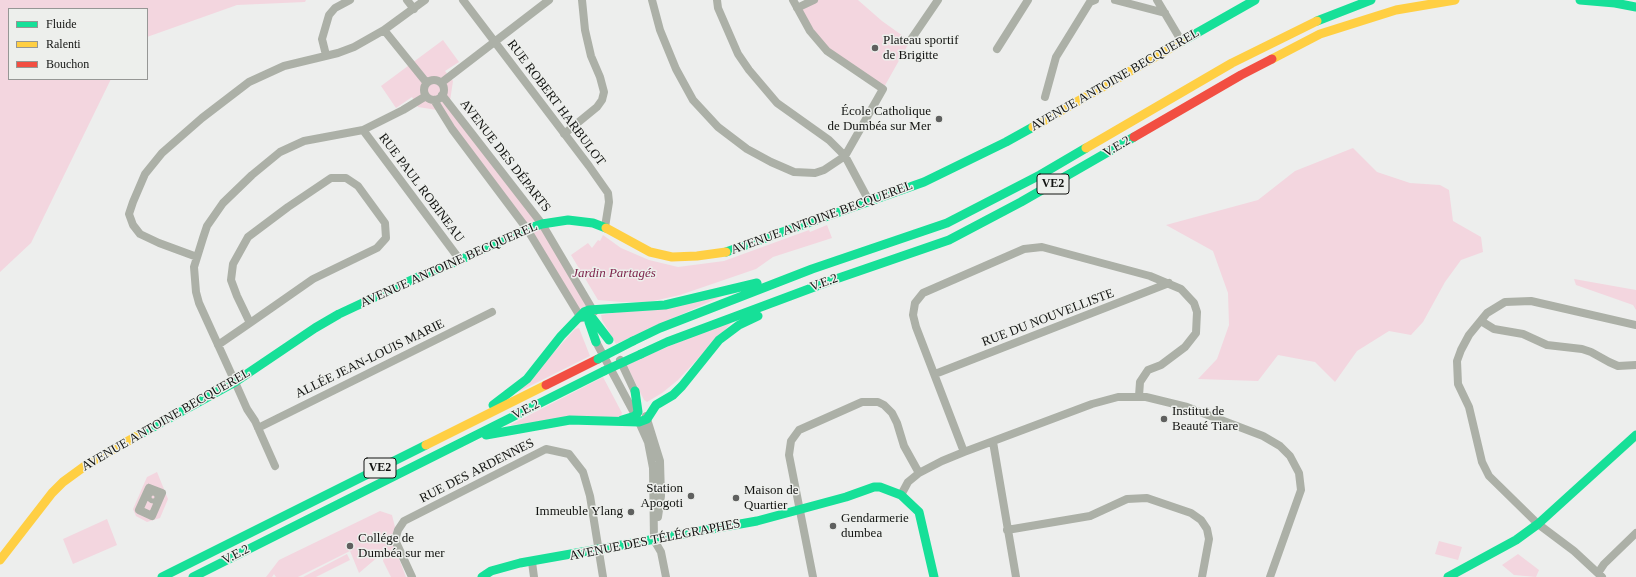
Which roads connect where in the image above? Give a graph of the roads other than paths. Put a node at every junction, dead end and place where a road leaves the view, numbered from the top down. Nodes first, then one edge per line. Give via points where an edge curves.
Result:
1 (350, 0) edge
2 (407, 0) edge
3 (425, 0) edge
4 (463, 0) edge
5 (549, 0) edge
6 (582, 0) edge
7 (652, 0) edge
8 (717, 0) edge
9 (793, 0) edge
10 (814, 0) edge
11 (938, 0) edge
12 (1028, 0) edge
13 (1095, 0) edge
14 (1115, 0) edge
15 (1157, 0) edge
16 (1371, 0) edge
17 (1455, 0) edge
18 (1580, 0) edge
19 (1252, 1) edge
20 (797, 8) junction
21 (1636, 8) edge
22 (414, 9) junction
23 (1165, 13) junction
24 (384, 30) junction
25 (910, 41) dead end
26 (495, 42) junction
27 (1182, 42) junction
28 (997, 49) dead end
29 (326, 55) junction
30 (426, 82) junction
31 (441, 83) junction
32 (442, 95) junction
33 (426, 96) junction
34 (1045, 97) dead end
35 (434, 100) junction
36 (363, 130) junction
37 (564, 134) junction
38 (845, 156) junction
39 (869, 201) junction
40 (542, 224) junction
41 (605, 227) junction
42 (527, 229) junction
43 (196, 257) junction
44 (460, 260) junction
45 (812, 269) junction
46 (833, 280) junction
47 (1169, 283) junction
48 (492, 312) dead end
49 (588, 314) junction
50 (1481, 321) junction
51 (250, 323) junction
52 (1636, 325) edge
53 (610, 340) joint
54 (596, 342) joint
55 (218, 345) junction
56 (1636, 365) edge
57 (935, 374) junction
58 (235, 382) junction
59 (635, 391) joint
60 (1138, 396) junction
61 (626, 398) joint
62 (641, 415) junction
63 (465, 426) junction
64 (258, 428) junction
65 (1636, 435) edge
66 (470, 438) junction
67 (993, 442) junction
68 (964, 452) junction
69 (275, 466) dead end
70 (920, 473) junction
71 (900, 495) junction
72 (800, 509) junction
73 (1538, 524) junction
74 (1008, 530) junction
75 (1636, 533) edge
76 (654, 540) junction
77 (599, 550) junction
78 (0, 560) edge
79 (532, 562) junction
80 (1600, 575) edge
81 (162, 577) edge
82 (193, 577) edge
83 (412, 577) edge
84 (482, 577) edge
85 (534, 577) edge
86 (603, 577) edge
87 (666, 577) edge
88 (813, 577) edge
89 (934, 577) edge
90 (1016, 577) edge
91 (1202, 577) edge
92 (1270, 577) edge
93 (1448, 577) edge

1 - 29 street via 335,8 329,15 322,39
2 - 22 street
3 - 22 street
4 - 26 street, RUE ROBERT HARBULOT
5 - 26 street
6 - 37 street via 591,56 604,92 597,107
7 - 38 street via 660,30 676,69 693,100 718,127 746,149 794,172 815,173
8 - 38 street via 738,54 765,90 777,103 829,140
9 - 20 street
10 - 20 street
11 - 25 street
12 - 28 street
13 - 34 street via 1090,2 1056,57
14 - 23 street
15 - 23 street
16 - 45 main road, V.E.2 / VE2 via 1310,24 1232,63 1040,175 947,223
17 - 46 main road, V.E.2 / VE2 via 1396,10 1320,34 1241,75 1021,202 956,236
18 - 21 main road
19 - 27 main road, AVENUE ANTOINE BECQUEREL
20 - 38 street via 810,32 827,51 882,90
22 - 24 street
23 - 27 street
24 - 29 street via 354,47
24 - 30 street
26 - 31 street
26 - 37 street, RUE ROBERT HARBULOT
27 - 39 main road, AVENUE ANTOINE BECQUEREL via 1006,142 924,182
29 - 43 street via 284,66 249,82 162,153 145,174 129,214 133,225 140,234 159,244
30 - 31 street via 432,80
30 - 33 street
31 - 32 street via 444,89
32 - 35 street
32 - 40 street, AVENUE DES DÉPARTS
33 - 35 street
33 - 36 street
35 - 42 street, AVENUE DES DÉPARTS via 452,129
36 - 43 street via 304,141 280,152 223,203 207,226
36 - 44 street, RUE PAUL ROBINEAU
37 - 41 street, RUE ROBERT HARBULOT via 608,193
38 - 39 street
39 - 41 main road, AVENUE ANTOINE BECQUEREL via 730,251 697,256 672,257 650,252
40 - 41 main road, AVENUE ANTOINE BECQUEREL via 568,220
40 - 42 main road, AVENUE ANTOINE BECQUEREL
40 - 49 street, AVENUE DES DÉPARTS
42 - 44 main road, AVENUE ANTOINE BECQUEREL
42 - 49 street, AVENUE DES DÉPARTS
43 - 55 street via 196,292
44 - 58 main road, AVENUE ANTOINE BECQUEREL via 339,314 291,342
45 - 49 main road via 665,305
45 - 63 main road, V.E.2 / VE2, bridge via 633,341
46 - 62 main road via 740,325 719,340 673,395
46 - 66 main road, V.E.2 / VE2, bridge via 667,342
47 - 57 street, RUE DU NOUVELLISTE
47 - 57 street via 1042,247 1024,249 923,293 914,303 913,315
47 - 60 street via 1181,289 1194,303 1197,312 1196,334 1185,347 1148,370 1140,382
48 - 64 street, ALLÉE JEAN-LOUIS MARIE
49 - 53 main road
49 - 54 main road
49 - 63 main road via 561,336 526,379
50 - 52 street via 1487,313 1505,302 1531,300
50 - 56 street via 1494,329 1523,334 1547,345 1591,352 1618,366
50 - 73 street via 1461,350 1457,361 1458,384 1469,407 1478,448 1489,476
51 - 51 street via 313,279 377,248 386,238 385,223 358,186 346,178 331,178 248,237 233,264 231,280
51 - 55 street
53 - 59 street
54 - 61 street
55 - 58 street
57 - 68 street
58 - 64 street
58 - 78 main road, AVENUE ANTOINE BECQUEREL via 77,471 52,493
59 - 62 main road
60 - 67 street via 1118,396 1092,404
60 - 92 street via 1187,407 1263,436 1280,446 1290,456 1299,473 1300,490
61 - 62 main road
62 - 66 main road via 618,421 570,420
62 - 76 street via 653,468
63 - 81 main road, V.E.2 / VE2
64 - 69 street
65 - 73 main road
66 - 82 main road, V.E.2 / VE2
67 - 68 street
67 - 74 street
68 - 70 street
70 - 71 street via 908,482
70 - 72 street via 904,446 892,413 878,402 862,402 795,434 791,441 789,456
71 - 72 main road, AVENUE DES TÉLÉGRAPHES via 887,489 874,488
71 - 89 main road, AVENUE DES TÉLÉGRAPHES via 913,505 922,520
72 - 76 main road, AVENUE DES TÉLÉGRAPHES via 756,521
72 - 88 street
73 - 80 street via 1574,551
73 - 93 main road via 1516,540
74 - 90 street
74 - 91 street via 1090,516 1127,499 1147,498 1191,513 1201,520 1207,529 1209,539
75 - 80 street via 1604,564
76 - 77 main road, AVENUE DES TÉLÉGRAPHES
76 - 87 street via 661,552
77 - 79 main road, AVENUE DES TÉLÉGRAPHES
77 - 83 street, RUE DES ARDENNES via 590,496 583,472 569,454 546,449 404,521 394,540
77 - 86 street
79 - 84 main road, AVENUE DES TÉLÉGRAPHES via 491,571
79 - 85 street

